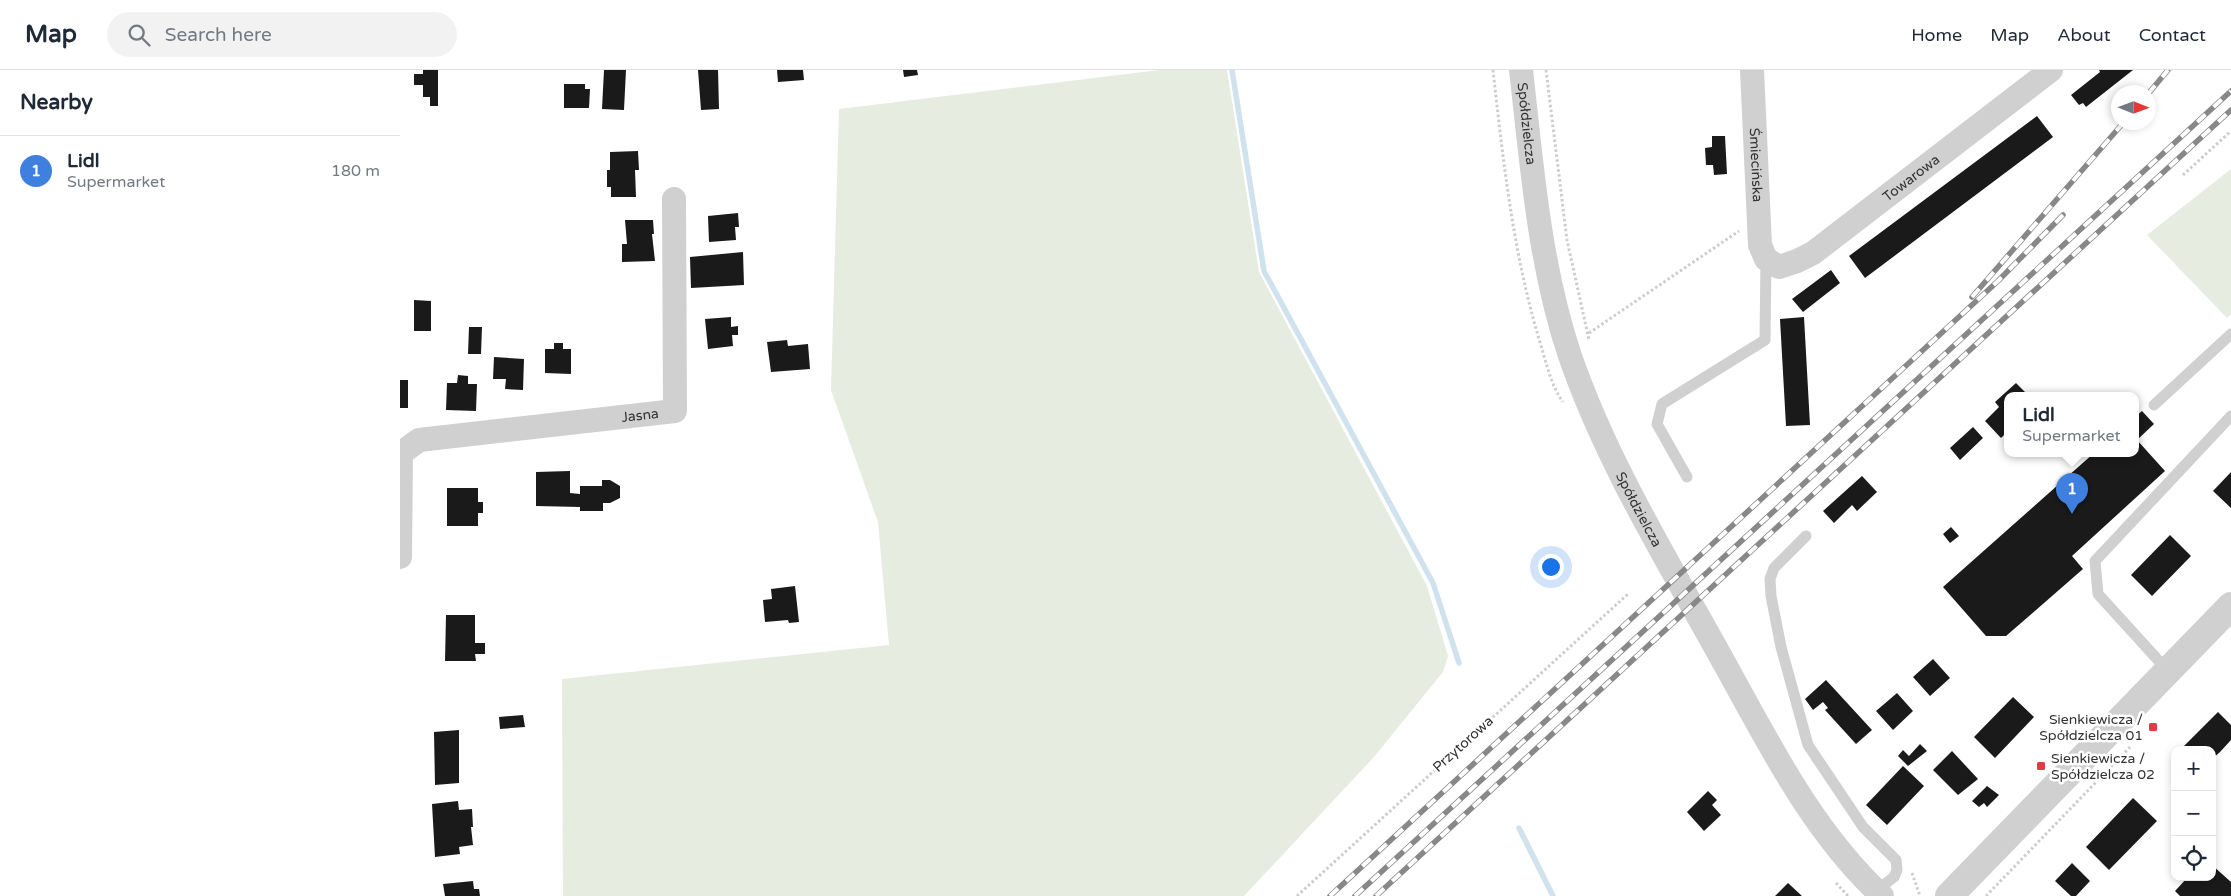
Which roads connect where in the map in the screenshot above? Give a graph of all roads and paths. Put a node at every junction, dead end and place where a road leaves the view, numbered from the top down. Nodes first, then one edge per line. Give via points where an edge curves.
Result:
1 (1521, 70) edge
2 (1546, 70) edge
3 (1752, 70) edge
4 (2051, 70) edge
5 (2231, 131) edge
6 (2183, 175) dead end
7 (674, 199) dead end
8 (1759, 220) junction
9 (1766, 258) junction
10 (1589, 333) junction
11 (2231, 334) edge
12 (1590, 342) dead end
13 (2154, 405) dead end
14 (2231, 416) edge
15 (401, 454) edge
16 (1687, 477) dead end
17 (1806, 536) dead end
18 (400, 557) edge
19 (1629, 593) dead end
20 (2231, 606) edge
21 (2168, 671) junction
22 (2133, 743) dead end
23 (1912, 870) dead end
24 (1841, 889) dead end
25 (1879, 893) edge
26 (1297, 896) edge
27 (1848, 896) edge
28 (1919, 896) edge
29 (1949, 896) edge
30 (1986, 896) edge

1 - 25 street, Spółdzielcza via 1549,279 1590,410 1615,465 1791,783 1843,854
2 - 10 path via 1566,240
3 - 8 street, Śmiecińska
4 - 9 street, Towarowa via 1813,253 1779,267
5 - 6 path
7 - 15 street, Jasna via 675,411 419,440
8 - 9 street, Śmiecińska via 1760,245
8 - 10 path
9 - 16 lane via 1765,340 1662,404 1657,424
10 - 12 path
11 - 13 lane
14 - 21 lane via 2095,561 2098,594
15 - 18 street
17 - 25 lane via 1774,568 1770,579 1781,647 1808,745 1857,819 1896,860 1894,877
19 - 26 path, Przytorowa
20 - 21 street
21 - 29 street
22 - 30 path
23 - 28 path
24 - 27 path

